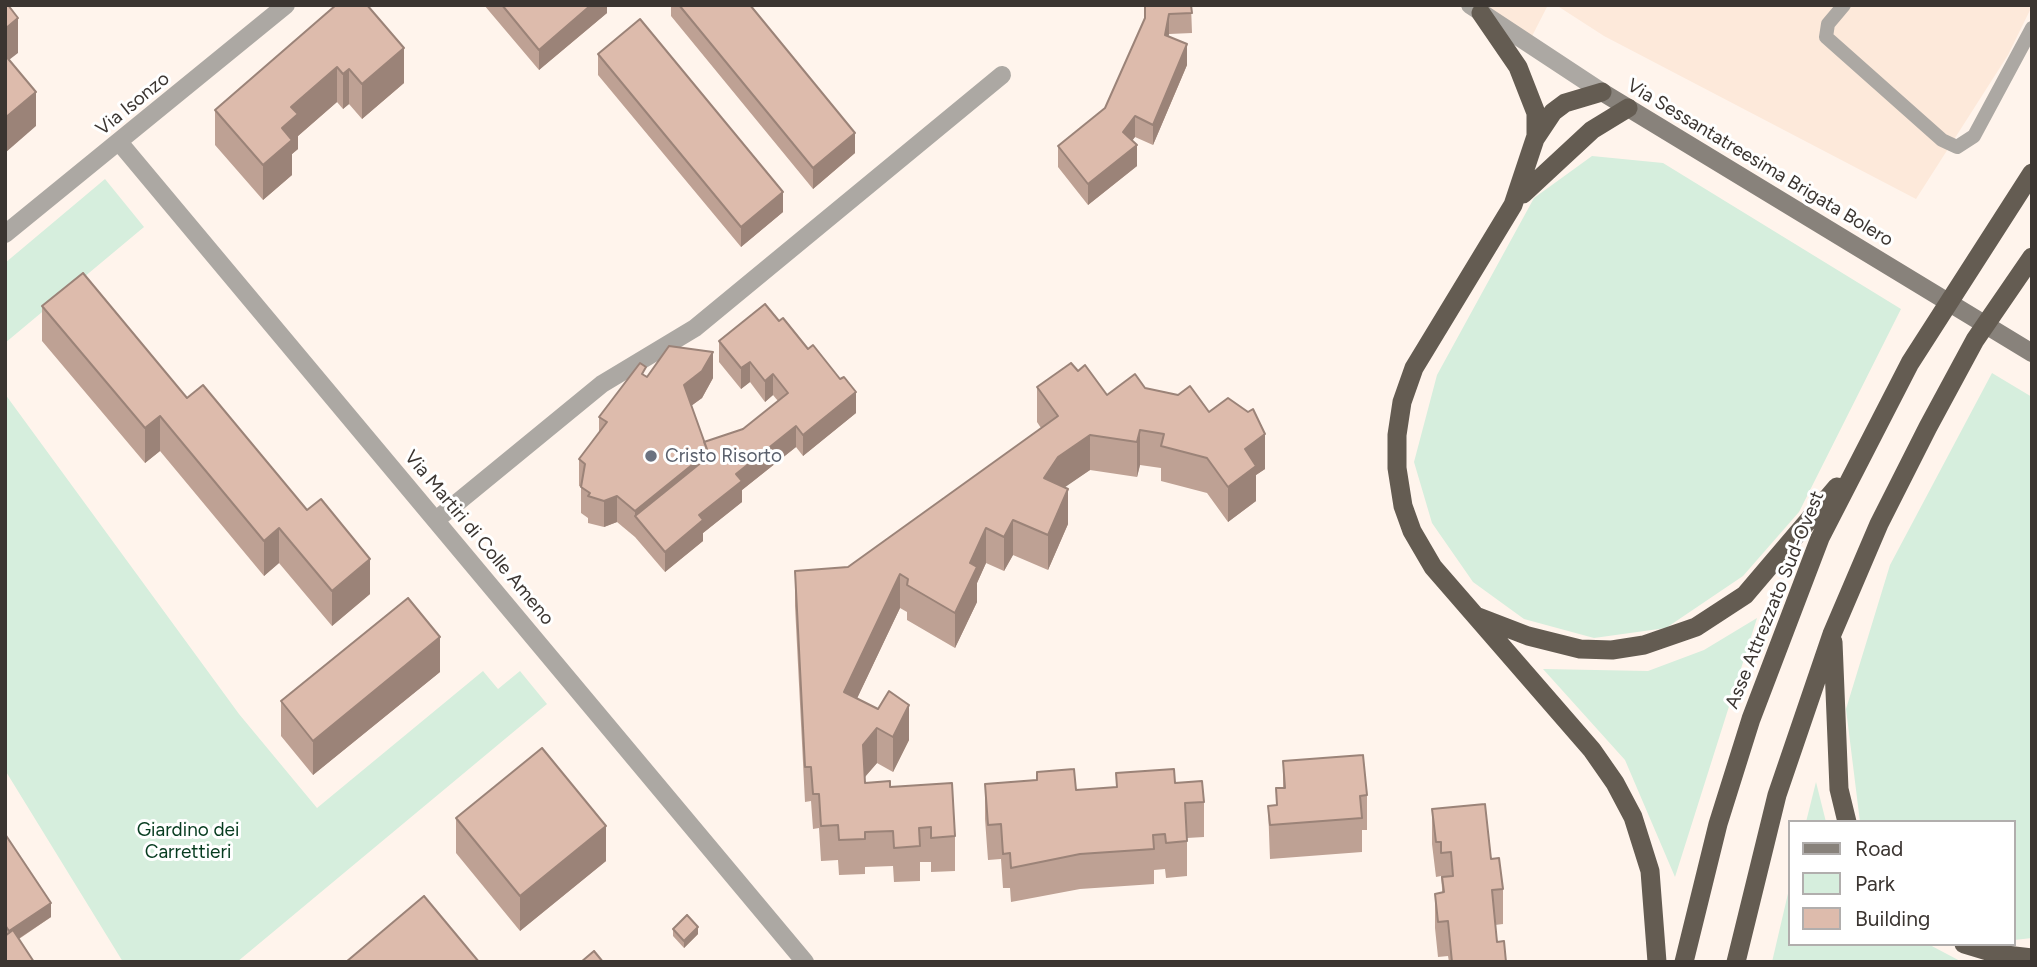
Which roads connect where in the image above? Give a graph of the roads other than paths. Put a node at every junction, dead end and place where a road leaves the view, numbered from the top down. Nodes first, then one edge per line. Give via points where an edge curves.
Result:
1 (286, 5) edge
2 (1844, 5) edge
3 (1476, 9) edge
4 (2032, 28) edge
5 (1002, 75) dead end
6 (1602, 92) junction
7 (1628, 108) junction
8 (1535, 139) junction
9 (119, 142) junction
10 (2032, 160) edge
11 (2032, 173) edge
12 (2014, 197) junction
13 (1513, 205) junction
14 (5, 234) edge
15 (2032, 257) edge
16 (2032, 353) edge
17 (1855, 466) junction
18 (436, 520) junction
19 (1475, 616) junction
20 (1832, 634) junction
21 (1847, 820) edge
22 (1971, 946) edge
23 (2032, 958) edge
24 (804, 962) edge
25 (1657, 962) edge
26 (1684, 962) edge
27 (1736, 962) edge

1 - 9 street, Via Isonzo
2 - 4 lane via 1828,24 1826,37 1942,140 1957,147 1974,136
3 - 6 street, Via Sessantatreesima Brigata Bolero
3 - 8 highway via 1518,67 1535,114
5 - 18 street via 695,328 602,384
6 - 7 main road, Via Sessantatreesima Brigata Bolero
6 - 8 highway via 1565,103
7 - 13 highway via 1569,148
7 - 16 main road, Via Sessantatreesima Brigata Bolero
8 - 13 highway
9 - 14 street, Via Isonzo
9 - 18 street, Via Martiri di Colle Ameno
10 - 12 highway
11 - 12 highway, Asse Attrezzato Sud-Ovest
12 - 17 highway, Asse Attrezzato Sud-Ovest via 1910,363
13 - 19 highway via 1414,368 1396,435 1403,506 1412,531 1433,568
15 - 20 highway via 1975,340 1928,427
17 - 19 highway via 1745,595 1696,627 1644,645 1580,649
17 - 26 highway, Asse Attrezzato Sud-Ovest via 1820,538 1751,719 1718,824
18 - 24 street, Via Martiri di Colle Ameno
19 - 25 highway via 1592,750 1633,817 1651,879
20 - 21 highway via 1839,789
20 - 27 highway via 1777,794
22 - 23 highway

